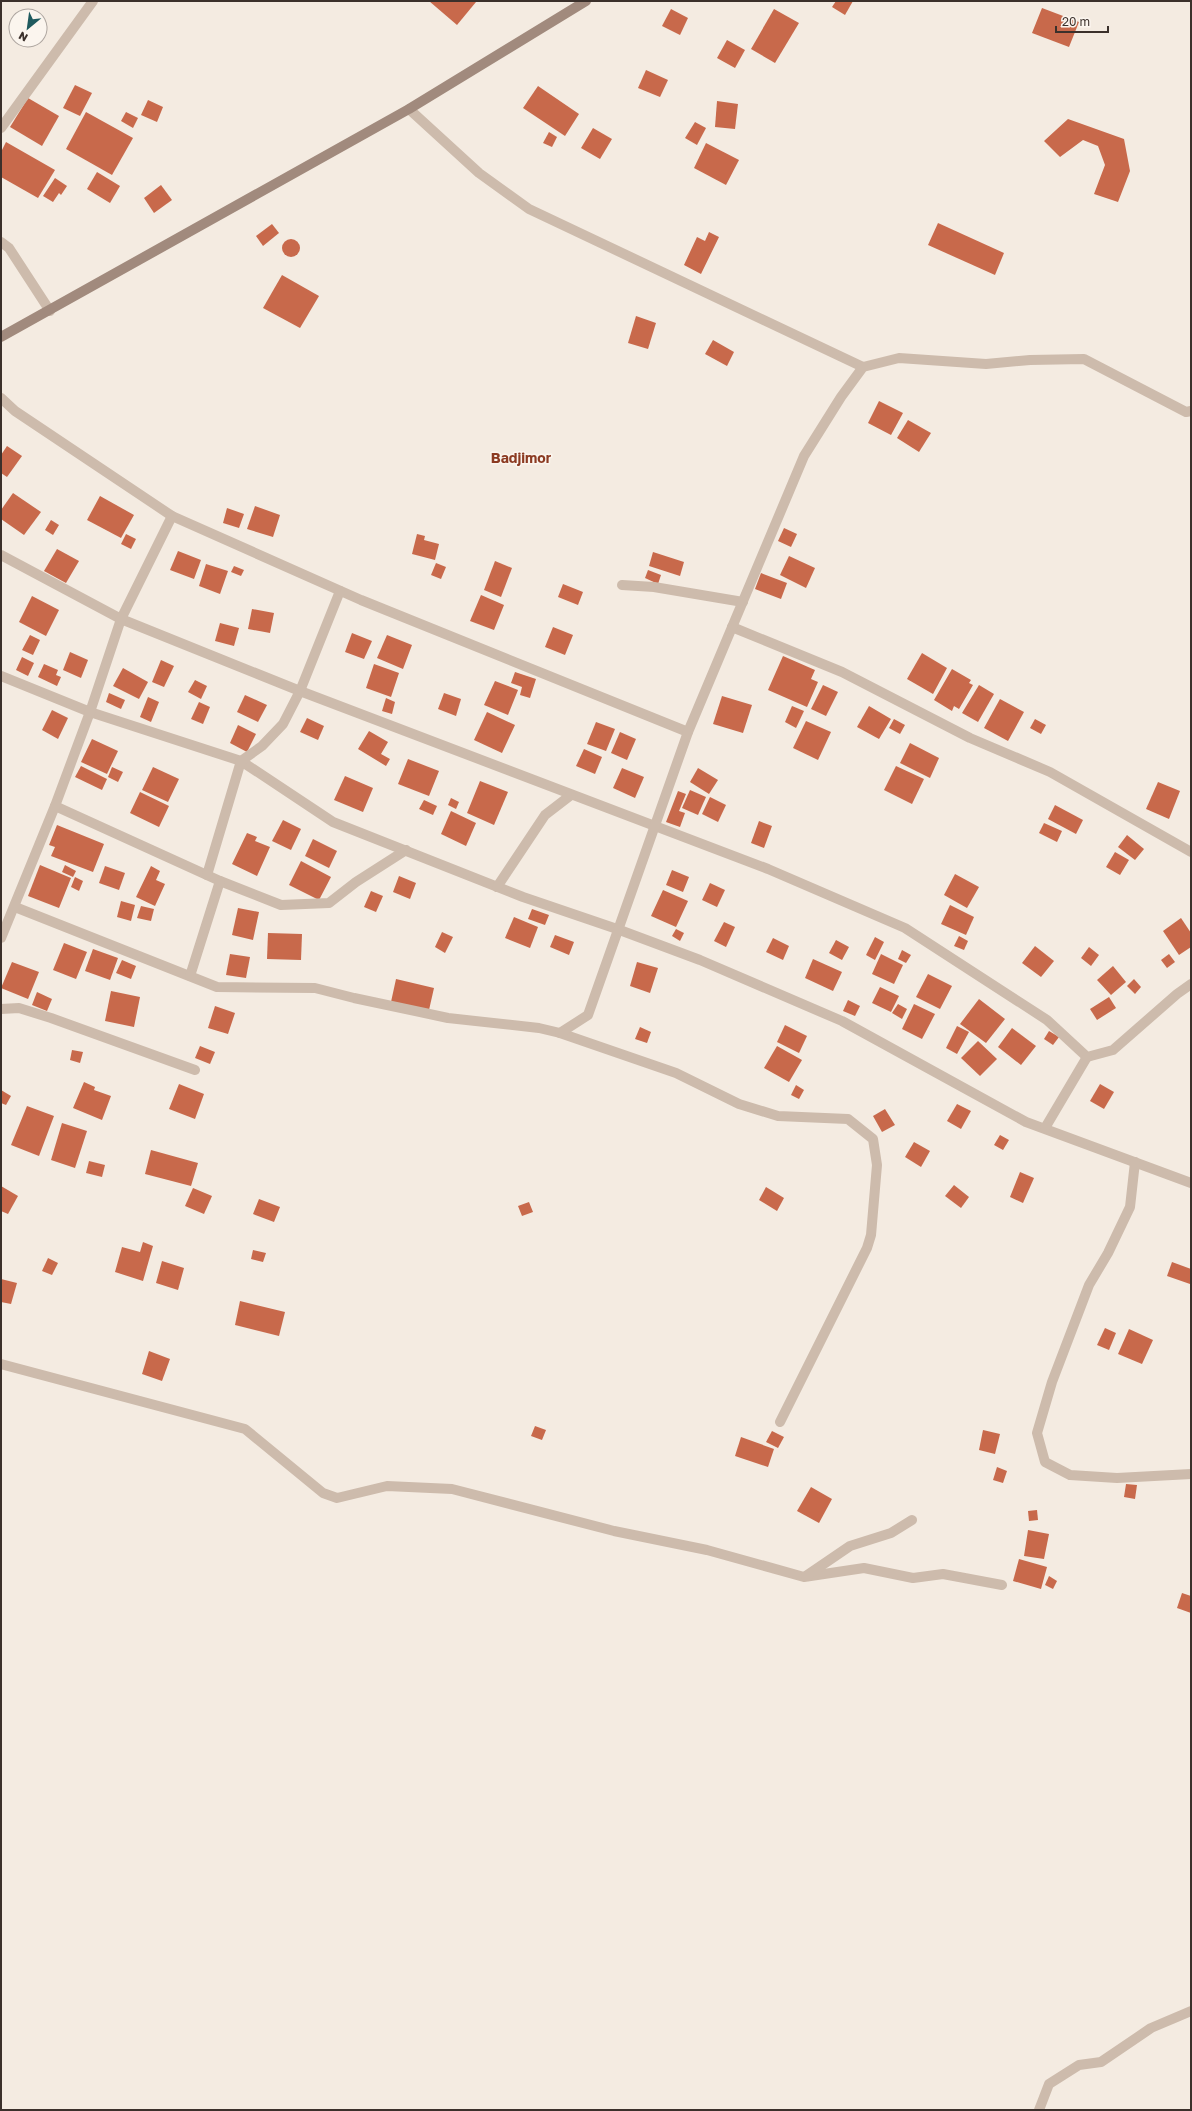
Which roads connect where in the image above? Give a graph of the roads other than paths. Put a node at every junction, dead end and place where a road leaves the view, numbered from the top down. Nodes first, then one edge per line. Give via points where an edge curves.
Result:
1 (93, 1) edge
2 (586, 1) edge
3 (409, 109) junction
4 (1, 128) edge
5 (1, 242) edge
6 (50, 311) junction
7 (1, 337) edge
8 (863, 366) junction
9 (1, 398) edge
10 (1191, 411) edge
11 (172, 516) junction
12 (1, 555) edge
13 (622, 585) dead end
14 (340, 590) junction
15 (743, 602) junction
16 (121, 619) junction
17 (732, 627) junction
18 (1, 676) edge
19 (300, 691) junction
20 (90, 712) junction
21 (688, 732) junction
22 (241, 761) junction
23 (571, 795) junction
24 (56, 806) junction
25 (654, 826) junction
26 (406, 850) junction
27 (1191, 852) edge
28 (207, 875) junction
29 (220, 881) junction
30 (497, 887) junction
31 (15, 907) junction
32 (617, 929) junction
33 (1, 938) edge
34 (190, 976) junction
35 (1191, 984) edge
36 (1, 1009) edge
37 (560, 1033) junction
38 (1087, 1057) junction
39 (195, 1070) dead end
40 (1045, 1128) junction
41 (1135, 1162) junction
42 (1191, 1183) edge
43 (1, 1364) edge
44 (780, 1422) dead end
45 (1191, 1474) edge
46 (912, 1520) dead end
47 (804, 1577) junction
48 (1002, 1585) dead end
49 (1191, 2011) edge
50 (1039, 2110) edge

1 - 4 street
2 - 3 main road
3 - 6 main road
3 - 8 street via 479,173 529,209
5 - 6 street via 9,248
6 - 7 main road
8 - 10 street via 899,358 986,364 1084,359 1186,412
8 - 15 street via 804,456
9 - 11 street via 15,411
11 - 14 street
11 - 16 street
12 - 16 street
13 - 15 street via 654,587
14 - 19 street
14 - 21 street
15 - 17 street
16 - 19 street
16 - 20 street
17 - 21 street
17 - 27 street via 842,672 970,738 1050,772
18 - 20 street
19 - 22 street via 283,724 262,746
19 - 23 street
20 - 22 street
20 - 24 street
21 - 25 street
22 - 26 street via 333,822
22 - 28 street
23 - 25 street
23 - 30 street via 545,815
24 - 28 street
24 - 31 street
25 - 32 street
25 - 38 street via 768,869 905,928 1047,1020
26 - 29 street via 329,903 281,906
26 - 30 street
28 - 29 street
29 - 34 street
30 - 32 street
31 - 33 street
31 - 34 street
32 - 37 street via 588,1015
32 - 40 street via 700,960 842,1021 1026,1122
34 - 37 street via 217,987 315,988 448,1018 539,1028
35 - 38 street via 1113,1050
36 - 39 street via 19,1008 51,1018
37 - 44 street via 676,1073 739,1104 778,1116 848,1119 872,1139 877,1165 871,1235 867,1248
38 - 40 street
40 - 41 street
41 - 42 street
41 - 45 street via 1130,1207 1108,1253 1089,1284 1052,1382 1037,1433 1045,1462 1070,1475 1117,1478
43 - 47 street via 245,1429 323,1493 337,1498 387,1486 452,1488 614,1531 707,1550
46 - 47 street via 890,1533 850,1546
47 - 48 street via 864,1568 913,1578 943,1574
49 - 50 street via 1152,2028 1101,2062 1079,2065 1049,2084

